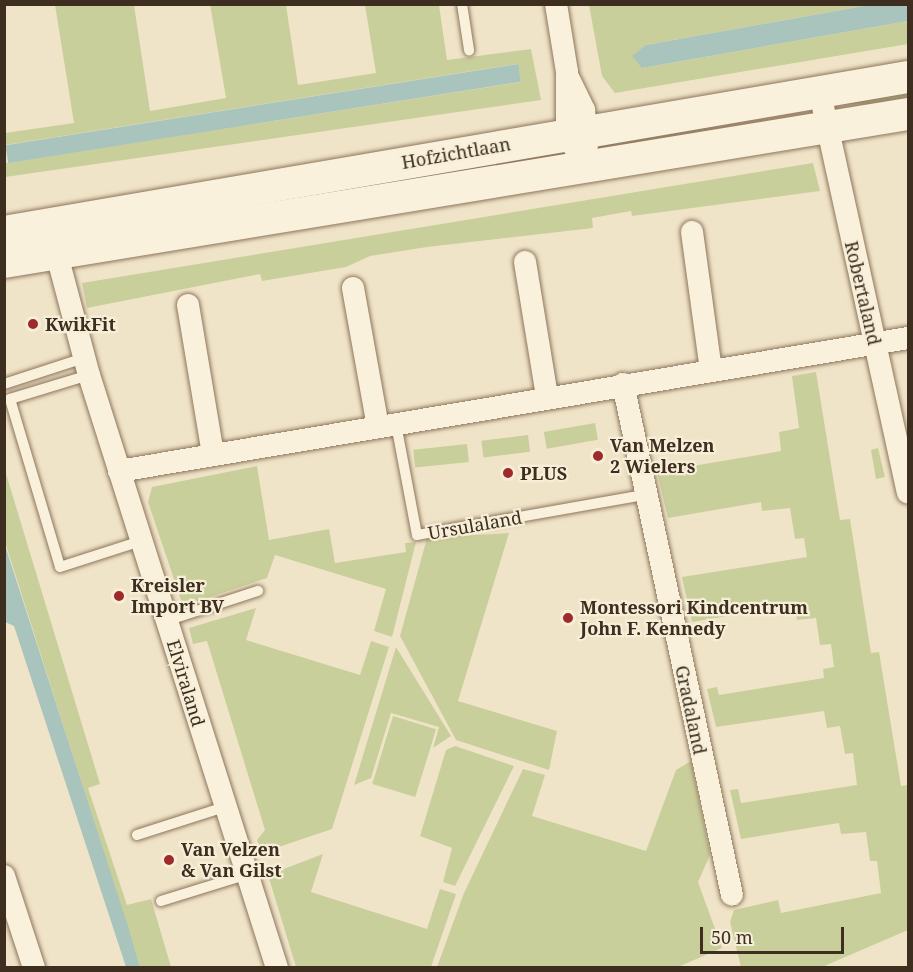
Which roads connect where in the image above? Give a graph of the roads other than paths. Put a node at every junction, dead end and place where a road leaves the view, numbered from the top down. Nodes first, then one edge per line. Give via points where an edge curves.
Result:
1 (462, 4) edge
2 (556, 4) edge
3 (469, 50) dead end
4 (909, 77) edge
5 (820, 93) junction
6 (909, 114) edge
7 (826, 125) junction
8 (578, 132) junction
9 (585, 166) junction
10 (50, 224) junction
11 (4, 232) edge
12 (692, 232) dead end
13 (56, 254) junction
14 (525, 261) dead end
15 (4, 262) edge
16 (353, 288) dead end
17 (188, 305) dead end
18 (909, 338) edge
19 (875, 343) junction
20 (87, 367) junction
21 (711, 370) junction
22 (4, 384) edge
23 (623, 384) junction
24 (547, 397) junction
25 (387, 425) junction
26 (213, 454) junction
27 (119, 471) junction
28 (909, 492) edge
29 (645, 495) junction
30 (141, 541) junction
31 (258, 591) dead end
32 (166, 621) junction
33 (224, 807) junction
34 (138, 835) dead end
35 (245, 874) junction
36 (4, 876) edge
37 (732, 895) dead end
38 (161, 901) dead end
39 (12, 927) edge
40 (34, 968) edge
41 (277, 968) edge

1 - 3 lane
2 - 8 street
4 - 5 main road, Hofzichtlaan
5 - 7 street, Robertaland
5 - 8 main road, Hofzichtlaan
6 - 7 main road, Hofzichtlaan
7 - 9 main road, Hofzichtlaan
7 - 19 street, Robertaland
8 - 9 street
8 - 10 main road, Hofzichtlaan
9 - 13 main road, Hofzichtlaan
10 - 11 main road, Hofzichtlaan
10 - 13 street, Elviraland
12 - 21 street
13 - 15 main road, Hofzichtlaan
13 - 20 street, Elviraland
14 - 24 street
16 - 25 street, Ursulaland
17 - 26 street
18 - 19 street
19 - 21 street
19 - 28 street, Robertaland
20 - 22 lane
20 - 27 street, Elviraland
20 - 30 lane via 10,399 60,567
21 - 23 street
23 - 24 street
23 - 29 street, Gradaland
24 - 25 street
25 - 26 street
25 - 29 lane, Ursulaland via 417,535
26 - 27 street
27 - 30 street, Elviraland
29 - 37 street, Gradaland
30 - 32 street, Elviraland
31 - 32 lane
32 - 33 street, Elviraland
33 - 34 lane
33 - 35 street, Elviraland
35 - 38 lane
35 - 41 street, Elviraland
36 - 39 street
39 - 40 street

